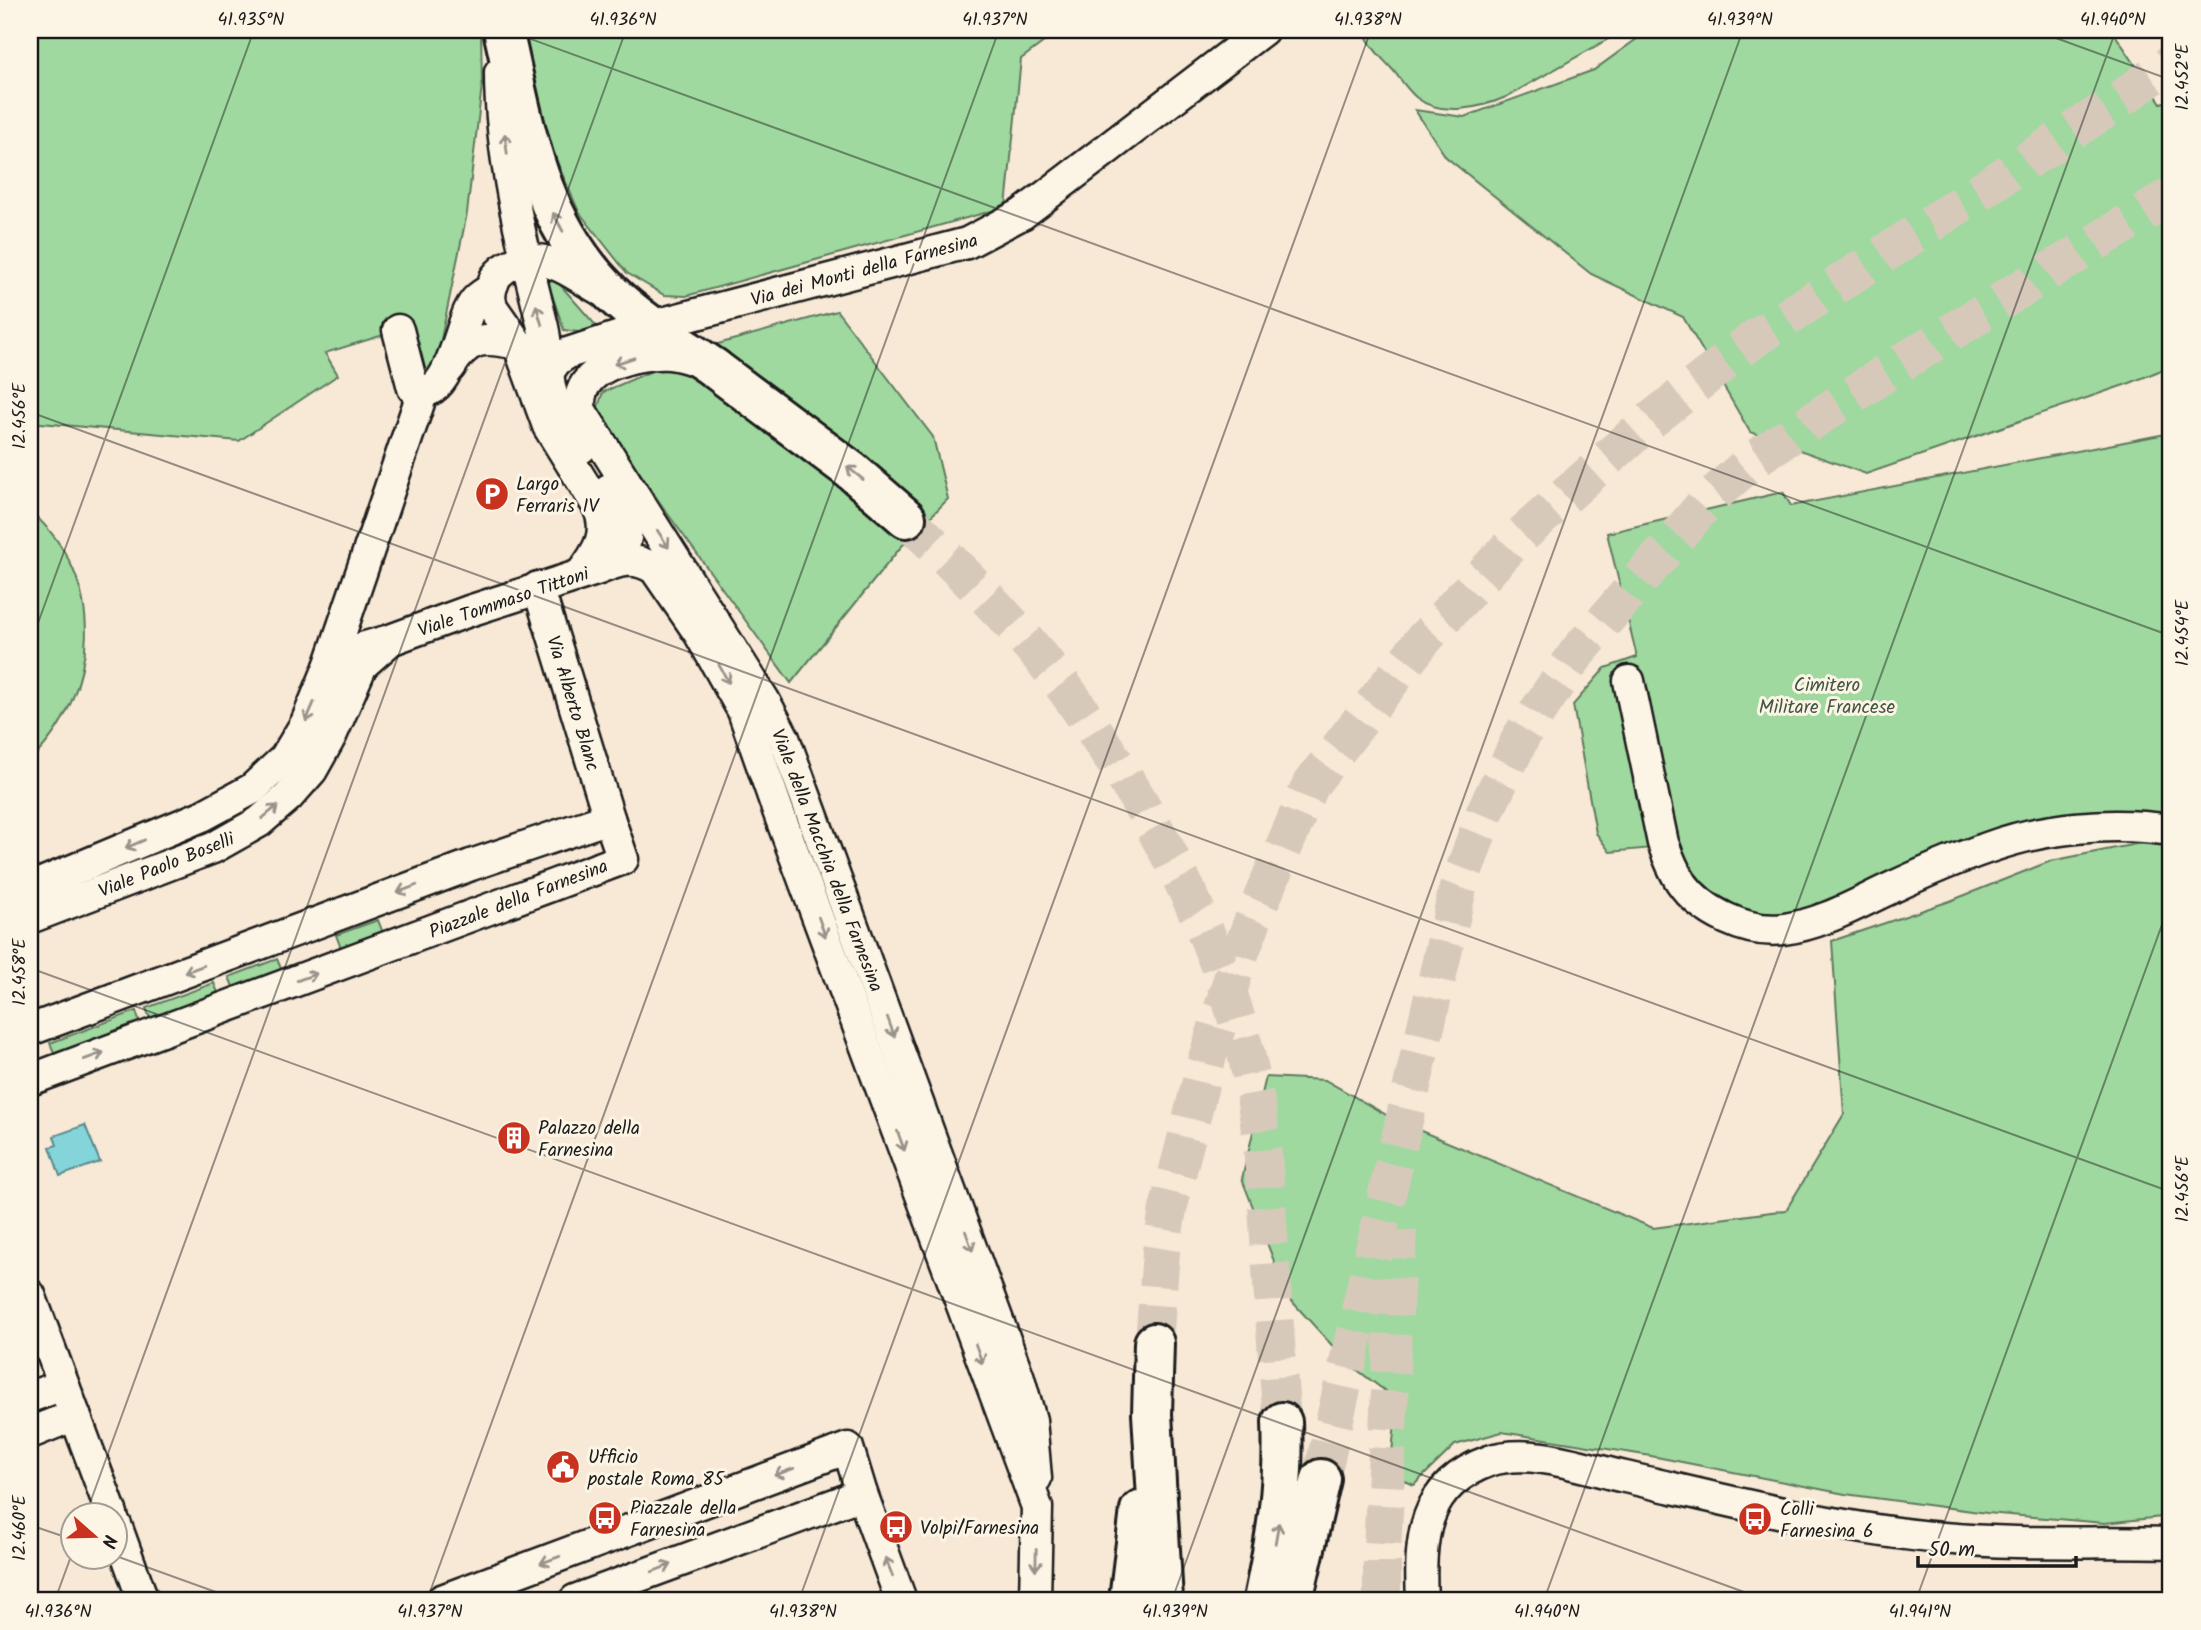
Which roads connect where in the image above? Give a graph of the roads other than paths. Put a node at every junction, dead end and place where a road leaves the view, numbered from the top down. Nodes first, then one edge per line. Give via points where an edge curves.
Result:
1 (502, 30) edge
2 (1263, 30) edge
3 (525, 260) junction
4 (491, 288) junction
5 (620, 301) junction
6 (651, 326) junction
7 (398, 330) dead end
8 (518, 344) junction
9 (714, 368) junction
10 (550, 370) junction
11 (446, 372) junction
12 (424, 391) junction
13 (906, 518) tunnel mouth
14 (616, 561) junction
15 (581, 573) junction
16 (538, 587) junction
17 (390, 640) junction
18 (329, 667) junction
19 (1629, 681) dead end
20 (792, 756) junction
21 (609, 818) junction
22 (2171, 830) edge
23 (799, 863) junction
24 (471, 865) junction
25 (30, 888) edge
26 (487, 910) junction
27 (30, 918) edge
28 (30, 1030) edge
29 (30, 1080) edge
30 (30, 1295) edge
31 (1154, 1343) tunnel mouth
32 (63, 1385) junction
33 (30, 1397) edge
34 (1152, 1414) junction
35 (75, 1415) junction
36 (1282, 1422) tunnel mouth
37 (30, 1433) edge
38 (1321, 1479) tunnel mouth
39 (862, 1494) junction
40 (107, 1500) edge
41 (1037, 1507) junction
42 (2171, 1544) edge
43 (130, 1564) edge
44 (143, 1600) edge
45 (442, 1600) edge
46 (575, 1600) edge
47 (901, 1600) edge
48 (1035, 1600) edge
49 (1129, 1600) edge
50 (1163, 1600) edge
51 (1263, 1600) edge
52 (1293, 1600) edge
53 (1422, 1600) edge

3 -> 1 street via 501,108
5 -> 1 main road via 589,269 552,212
2 - 6 street, Via dei Monti della Farnesina via 1022,214 982,237 911,260
3 - 4 street via 504,270
3 - 5 street via 555,264
10 -> 3 street
4 - 8 street via 492,307
4 - 11 street via 478,296 468,312
5 - 6 main road
6 - 9 main road
6 - 10 street, Via dei Monti della Farnesina via 568,353
7 - 12 street via 411,384
8 - 11 street via 488,339 473,342
8 - 15 street via 548,426 604,520 601,546
13 -> 9 main road via 853,472
9 -> 20 street, Viale della Macchia della Farnesina via 673,355 637,357 595,373 580,394 580,406 764,700
10 - 14 street via 551,391 566,424 626,519 625,543
11 - 12 street via 436,387
12 - 18 street, Viale Paolo Boselli
14 - 15 street, Viale Tommaso Tittoni
14 -> 23 street, Viale della Macchia della Farnesina via 655,569 709,649 749,724
15 - 16 street, Viale Tommaso Tittoni
16 - 17 street, Viale Tommaso Tittoni
16 - 21 street, Via Alberto Blanc
17 - 18 street via 354,649
27 -> 17 street, Viale Paolo Boselli via 213,848 259,822 312,770 362,665
18 -> 25 street, Viale Paolo Boselli via 295,742 252,789 202,816
19 - 22 street via 1671,865 1701,902 1742,925 1782,930 1806,925 2012,840 2092,827
20 - 23 street
20 -> 41 street, Viale della Macchia della Farnesina via 1019,1378 1033,1434
21 - 24 street
21 - 26 street, Piazzale della Farnesina via 624,859
23 -> 41 street, Viale della Macchia della Farnesina
24 - 26 street
24 -> 28 street
29 -> 26 street, Piazzale della Farnesina
30 - 32 street
31 - 34 main road
32 - 33 street
32 - 35 street
34 - 49 main road
34 - 50 main road
35 - 37 street
35 - 40 street
51 -> 36 main road via 1281,1507
38 - 52 main road
39 -> 45 street via 848,1448
46 -> 39 street
47 -> 39 street
41 -> 48 street, Viale della Macchia della Farnesina
42 - 53 street via 1997,1541 1893,1532 1552,1461 1510,1457 1473,1468 1437,1500 1422,1541
43 - 44 street

